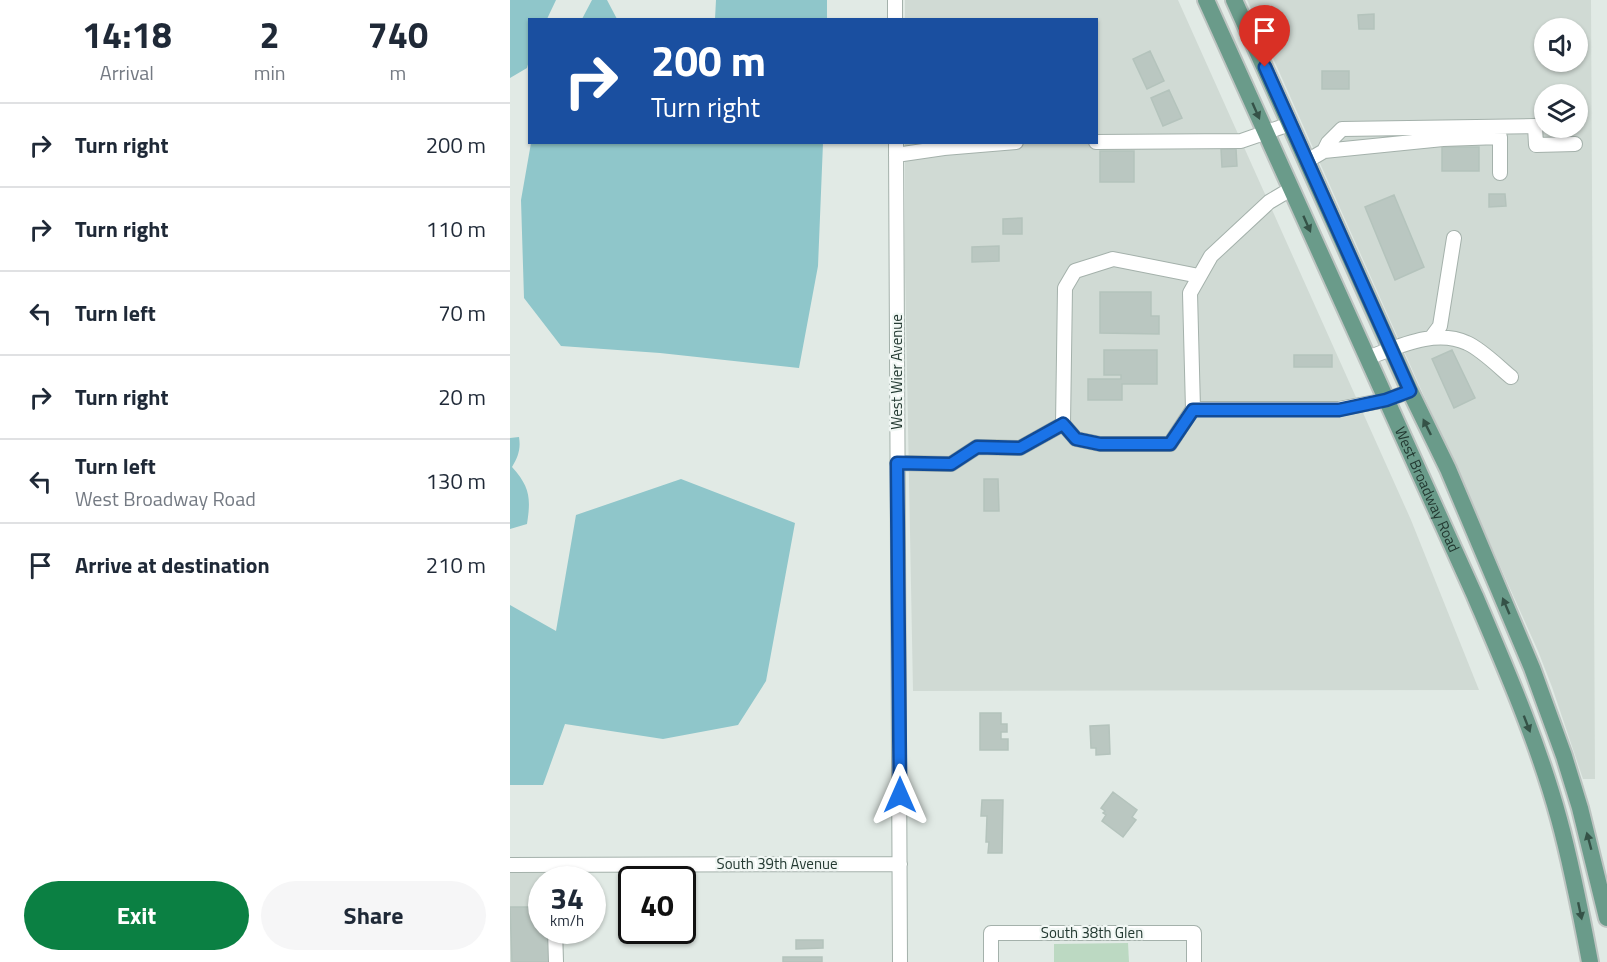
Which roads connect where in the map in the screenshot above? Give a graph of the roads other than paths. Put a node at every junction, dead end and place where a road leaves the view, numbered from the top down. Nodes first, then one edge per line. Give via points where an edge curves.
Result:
1 (895, 0) edge
2 (1206, 0) edge
3 (1234, 0) edge
4 (896, 18) edge
5 (1290, 124) junction
6 (1266, 133) junction
7 (1098, 142) edge
8 (992, 144) edge
9 (1575, 144) dead end
10 (896, 149) edge
11 (1324, 152) junction
12 (1307, 160) junction
13 (1500, 173) dead end
14 (1291, 189) junction
15 (1454, 238) dead end
16 (1199, 276) junction
17 (1431, 338) junction
18 (1392, 350) junction
19 (1367, 358) junction
20 (1512, 377) dead end
21 (1410, 391) junction
22 (1386, 400) junction
23 (1193, 410) junction
24 (1063, 424) junction
25 (897, 463) junction
26 (1528, 660) junction
27 (1506, 669) junction
28 (900, 864) junction
29 (510, 865) edge
30 (528, 868) edge
31 (606, 871) edge
32 (1607, 918) edge
33 (555, 944) edge
34 (556, 962) edge
35 (900, 962) edge
36 (991, 962) edge
37 (1194, 962) edge
38 (1590, 962) edge

1 - 4 street
2 -> 6 main road, West Broadway Road
3 - 5 main road, West Broadway Road
5 - 6 street
5 - 12 main road, West Broadway Road
6 - 7 street via 1241,141
6 - 14 main road, West Broadway Road
8 - 10 street
9 - 11 street via 1536,145 1535,126 1342,129 1328,142
10 - 25 street, West Wier Avenue
11 - 12 street
11 - 13 street via 1500,137
12 - 18 main road, West Broadway Road
14 - 16 street via 1269,202 1211,256
14 -> 19 main road, West Broadway Road
15 - 17 street via 1440,326
16 - 23 street via 1190,292
16 - 24 street via 1113,259 1075,271 1065,288
17 - 18 street
17 - 20 street via 1450,337 1469,343
18 - 19 street
18 - 21 main road, West Broadway Road
19 - 22 main road, West Broadway Road
21 - 22 street
26 -> 21 main road, West Broadway Road via 1448,469
22 - 23 street via 1339,410
22 - 27 main road, West Broadway Road
23 - 24 street via 1170,444 1100,444 1076,439
24 - 25 street via 1020,448 977,447 951,464
25 - 28 street, West Wier Avenue
26 - 27 main road
32 -> 26 main road, West Broadway Road via 1577,798
27 -> 38 main road, West Broadway Road via 1559,819
28 - 31 street, South 39th Avenue
28 - 35 street, West Wier Avenue
29 - 30 street, South 39th Avenue
33 - 34 street
36 - 37 street, South 38th Glen via 991,933 1194,933

